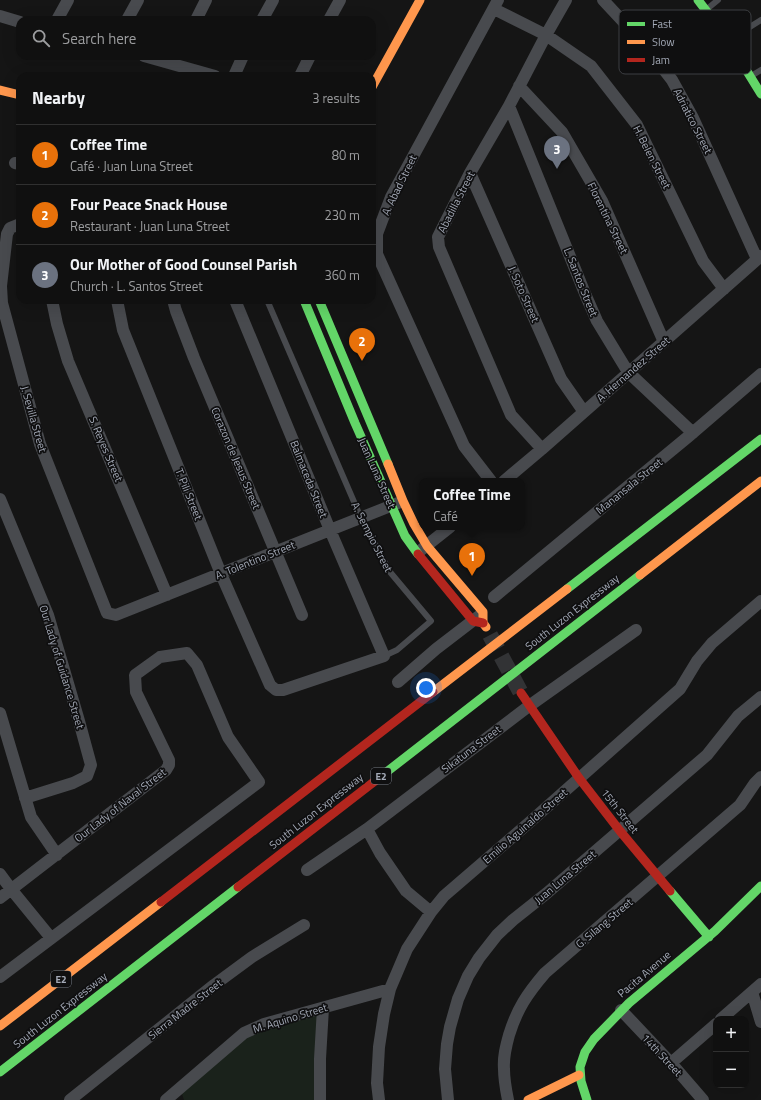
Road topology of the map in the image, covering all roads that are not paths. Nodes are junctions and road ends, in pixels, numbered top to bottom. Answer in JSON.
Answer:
{"nodes":[{"id":1,"x":68,"y":0,"type":"edge"},
{"id":2,"x":138,"y":0,"type":"edge"},
{"id":3,"x":206,"y":0,"type":"edge"},
{"id":4,"x":273,"y":0,"type":"edge"},
{"id":5,"x":340,"y":0,"type":"edge"},
{"id":6,"x":420,"y":0,"type":"edge"},
{"id":7,"x":566,"y":0,"type":"edge"},
{"id":8,"x":603,"y":0,"type":"edge"},
{"id":9,"x":698,"y":0,"type":"edge"},
{"id":10,"x":718,"y":0,"type":"edge"},
{"id":11,"x":496,"y":4,"type":"edge"},
{"id":12,"x":706,"y":10,"type":"joint"},
{"id":13,"x":0,"y":16,"type":"edge"},
{"id":14,"x":59,"y":16,"type":"edge"},
{"id":15,"x":129,"y":16,"type":"edge"},
{"id":16,"x":198,"y":16,"type":"edge"},
{"id":17,"x":264,"y":16,"type":"edge"},
{"id":18,"x":331,"y":16,"type":"edge"},
{"id":19,"x":619,"y":17,"type":"edge"},
{"id":20,"x":761,"y":20,"type":"edge"},
{"id":21,"x":16,"y":21,"type":"edge"},
{"id":22,"x":751,"y":26,"type":"edge"},
{"id":23,"x":546,"y":35,"type":"junction"},
{"id":24,"x":174,"y":60,"type":"edge"},
{"id":25,"x":242,"y":60,"type":"edge"},
{"id":26,"x":308,"y":60,"type":"edge"},
{"id":27,"x":761,"y":70,"type":"edge"},
{"id":28,"x":205,"y":72,"type":"edge"},
{"id":29,"x":236,"y":72,"type":"edge"},
{"id":30,"x":302,"y":72,"type":"edge"},
{"id":31,"x":667,"y":74,"type":"edge"},
{"id":32,"x":750,"y":76,"type":"joint"},
{"id":33,"x":376,"y":80,"type":"edge"},
{"id":34,"x":519,"y":86,"type":"junction"},
{"id":35,"x":0,"y":90,"type":"edge"},
{"id":36,"x":16,"y":94,"type":"edge"},
{"id":37,"x":761,"y":94,"type":"edge"},
{"id":38,"x":509,"y":106,"type":"junction"},
{"id":39,"x":470,"y":173,"type":"junction"},
{"id":40,"x":16,"y":226,"type":"edge"},
{"id":41,"x":759,"y":257,"type":"edge"},
{"id":42,"x":724,"y":290,"type":"junction"},
{"id":43,"x":53,"y":304,"type":"edge"},
{"id":44,"x":118,"y":304,"type":"edge"},
{"id":45,"x":174,"y":304,"type":"edge"},
{"id":46,"x":237,"y":304,"type":"edge"},
{"id":47,"x":269,"y":304,"type":"edge"},
{"id":48,"x":306,"y":304,"type":"edge"},
{"id":49,"x":321,"y":304,"type":"edge"},
{"id":50,"x":664,"y":342,"type":"junction"},
{"id":51,"x":628,"y":372,"type":"junction"},
{"id":52,"x":761,"y":374,"type":"edge"},
{"id":53,"x":584,"y":412,"type":"junction"},
{"id":54,"x":693,"y":433,"type":"junction"},
{"id":55,"x":761,"y":440,"type":"edge"},
{"id":56,"x":542,"y":449,"type":"junction"},
{"id":57,"x":489,"y":478,"type":"edge"},
{"id":58,"x":508,"y":478,"type":"edge"},
{"id":59,"x":761,"y":481,"type":"edge"},
{"id":60,"x":0,"y":499,"type":"edge"},
{"id":61,"x":403,"y":501,"type":"junction"},
{"id":62,"x":392,"y":506,"type":"junction"},
{"id":63,"x":361,"y":518,"type":"junction"},
{"id":64,"x":330,"y":530,"type":"junction"},
{"id":65,"x":446,"y":530,"type":"edge"},
{"id":66,"x":422,"y":550,"type":"junction"},
{"id":67,"x":275,"y":552,"type":"junction"},
{"id":68,"x":221,"y":574,"type":"junction"},
{"id":69,"x":167,"y":595,"type":"junction"},
{"id":70,"x":494,"y":596,"type":"dead end"},
{"id":71,"x":761,"y":601,"type":"edge"},
{"id":72,"x":107,"y":612,"type":"joint"},
{"id":73,"x":302,"y":615,"type":"dead end"},
{"id":74,"x":481,"y":621,"type":"junction"},
{"id":75,"x":636,"y":630,"type":"dead end"},
{"id":76,"x":384,"y":656,"type":"junction"},
{"id":77,"x":398,"y":682,"type":"dead end"},
{"id":78,"x":270,"y":685,"type":"joint"},
{"id":79,"x":521,"y":693,"type":"tunnel mouth"},
{"id":80,"x":761,"y":696,"type":"edge"},
{"id":81,"x":529,"y":706,"type":"junction"},
{"id":82,"x":0,"y":713,"type":"edge"},
{"id":83,"x":761,"y":777,"type":"edge"},
{"id":84,"x":579,"y":778,"type":"junction"},
{"id":85,"x":25,"y":798,"type":"junction"},
{"id":86,"x":367,"y":829,"type":"junction"},
{"id":87,"x":620,"y":831,"type":"junction"},
{"id":88,"x":57,"y":855,"type":"junction"},
{"id":89,"x":308,"y":870,"type":"dead end"},
{"id":90,"x":0,"y":874,"type":"edge"},
{"id":91,"x":658,"y":877,"type":"junction"},
{"id":92,"x":761,"y":886,"type":"edge"},
{"id":93,"x":11,"y":890,"type":"junction"},
{"id":94,"x":0,"y":898,"type":"edge"},
{"id":95,"x":431,"y":912,"type":"junction"},
{"id":96,"x":304,"y":925,"type":"dead end"},
{"id":97,"x":709,"y":937,"type":"junction"},
{"id":98,"x":51,"y":938,"type":"junction"},
{"id":99,"x":0,"y":977,"type":"edge"},
{"id":100,"x":761,"y":984,"type":"edge"},
{"id":101,"x":390,"y":989,"type":"junction"},
{"id":102,"x":752,"y":992,"type":"junction"},
{"id":103,"x":323,"y":1008,"type":"junction"},
{"id":104,"x":621,"y":1010,"type":"junction"},
{"id":105,"x":725,"y":1016,"type":"edge"},
{"id":106,"x":761,"y":1022,"type":"edge"},
{"id":107,"x":0,"y":1026,"type":"edge"},
{"id":108,"x":713,"y":1027,"type":"edge"},
{"id":109,"x":671,"y":1063,"type":"junction"},
{"id":110,"x":0,"y":1072,"type":"edge"},
{"id":111,"x":579,"y":1074,"type":"junction"},
{"id":112,"x":180,"y":1088,"type":"junction"},
{"id":113,"x":77,"y":1098,"type":"edge"},
{"id":114,"x":166,"y":1100,"type":"edge"},
{"id":115,"x":183,"y":1100,"type":"edge"},
{"id":116,"x":320,"y":1100,"type":"edge"},
{"id":117,"x":379,"y":1100,"type":"edge"},
{"id":118,"x":448,"y":1100,"type":"edge"},
{"id":119,"x":508,"y":1100,"type":"edge"},
{"id":120,"x":528,"y":1100,"type":"edge"},
{"id":121,"x":587,"y":1100,"type":"edge"},
{"id":122,"x":703,"y":1100,"type":"edge"}],
"edges":[{"from":1,"to":14,"type":"street"},
{"from":2,"to":15,"type":"street"},
{"from":3,"to":16,"type":"street"},
{"from":4,"to":17,"type":"street"},
{"from":5,"to":18,"type":"street"},
{"from":6,"to":33,"type":"main road"},
{"from":7,"to":23,"type":"street","name":"Abadilla Street"},
{"from":8,"to":19,"type":"street","name":"Adriatico Street"},
{"from":9,"to":12,"type":"main road"},
{"from":10,"to":12,"type":"lane"},
{"from":11,"to":23,"type":"street","name":"H. Belen Street"},
{"from":11,"to":57,"type":"street","name":"A. Abad Street"},
{"from":13,"to":21,"type":"street"},
{"from":20,"to":22,"type":"lane"},
{"from":23,"to":34,"type":"street","name":"Abadilla Street"},
{"from":23,"to":42,"type":"street","name":"H. Belen Street"},
{"from":24,"to":28,"type":"street"},
{"from":25,"to":29,"type":"street"},
{"from":26,"to":30,"type":"street"},
{"from":27,"to":32,"type":"lane"},
{"from":31,"to":41,"type":"street","name":"Adriatico Street"},
{"from":32,"to":37,"type":"main road"},
{"from":34,"to":38,"type":"street","name":"Abadilla Street"},
{"from":34,"to":50,"type":"street","name":"Florentina Street"},
{"from":35,"to":36,"type":"main road"},
{"from":38,"to":39,"type":"street","name":"Abadilla Street"},
{"from":38,"to":51,"type":"street","name":"L. Santos Street"},
{"from":39,"to":53,"type":"street","name":"J. Soto Street"},
{"from":39,"to":56,"type":"street","name":"Abadilla Street"},
{"from":40,"to":72,"type":"street","name":"J. Sevilla Street"},
{"from":41,"to":42,"type":"street","name":"A. Hernandez Street"},
{"from":42,"to":50,"type":"street","name":"A. Hernandez Street"},
{"from":43,"to":69,"type":"street","name":"S. Reyes Street"},
{"from":44,"to":68,"type":"street","name":"T. Pili Street"},
{"from":45,"to":67,"type":"street","name":"Corazon de Jesus Street"},
{"from":46,"to":64,"type":"street","name":"Balmaceda Street"},
{"from":47,"to":63,"type":"lane","name":"A. Sempio Street"},
{"from":48,"to":62,"type":"main road","name":"Juan Luna Street"},
{"from":49,"to":61,"type":"main road","name":"Juan Luna Street"},
{"from":50,"to":51,"type":"street","name":"A. Hernandez Street"},
{"from":51,"to":53,"type":"street","name":"A. Hernandez Street"},
{"from":51,"to":54,"type":"street","name":"L. Santos Street"},
{"from":52,"to":54,"type":"street","name":"Manansala Street"},
{"from":53,"to":56,"type":"street","name":"A. Hernandez Street"},
{"from":54,"to":70,"type":"street","name":"Manansala Street"},
{"from":55,"to":107,"type":"main road","name":"South Luzon Expressway","number":"E2"},
{"from":56,"to":58,"type":"street","name":"A. Hernandez Street"},
{"from":59,"to":110,"type":"main road","name":"South Luzon Expressway","number":"E2"},
{"from":60,"to":85,"type":"street","name":"Our Lady of Guidance Street"},
{"from":61,"to":62,"type":"street","name":"A. Tolentino Street"},
{"from":61,"to":66,"type":"main road","name":"Juan Luna Street"},
{"from":62,"to":63,"type":"street","name":"A. Tolentino Street"},
{"from":62,"to":66,"type":"main road","name":"Juan Luna Street"},
{"from":63,"to":64,"type":"street","name":"A. Tolentino Street"},
{"from":63,"to":76,"type":"lane","name":"A. Sempio Street"},
{"from":64,"to":67,"type":"street","name":"A. Tolentino Street"},
{"from":64,"to":76,"type":"street","name":"Balmaceda Street"},
{"from":65,"to":66,"type":"street"},
{"from":66,"to":74,"type":"main road","name":"Juan Luna Street"},
{"from":66,"to":74,"type":"main road","name":"Juan Luna Street"},
{"from":67,"to":68,"type":"street","name":"A. Tolentino Street"},
{"from":67,"to":73,"type":"street","name":"Corazon de Jesus Street"},
{"from":68,"to":69,"type":"street","name":"A. Tolentino Street"},
{"from":68,"to":78,"type":"street","name":"T. Pili Street"},
{"from":69,"to":72,"type":"street","name":"A. Tolentino Street"},
{"from":71,"to":84,"type":"street","name":"Emilio Aguinaldo Street"},
{"from":74,"to":77,"type":"street"},
{"from":75,"to":81,"type":"street","name":"Sikatuna Street"},
{"from":76,"to":78,"type":"street","name":"A. Sempio Street"},
{"from":79,"to":81,"type":"main road","name":"15th Street"},
{"from":80,"to":87,"type":"street","name":"Juan Luna Street"},
{"from":81,"to":84,"type":"main road","name":"15th Street"},
{"from":81,"to":86,"type":"street","name":"Sikatuna Street"},
{"from":82,"to":85,"type":"street"},
{"from":83,"to":91,"type":"street","name":"G. Silang Street"},
{"from":84,"to":87,"type":"main road","name":"15th Street"},
{"from":84,"to":95,"type":"street","name":"Emilio Aguinaldo Street"},
{"from":85,"to":88,"type":"street"},
{"from":86,"to":89,"type":"street","name":"Sikatuna Street"},
{"from":86,"to":95,"type":"street"},
{"from":87,"to":91,"type":"main road","name":"15th Street"},
{"from":87,"to":118,"type":"street","name":"Juan Luna Street"},
{"from":88,"to":93,"type":"street","name":"Our Lady of Naval Street"},
{"from":88,"to":98,"type":"street","name":"Our Lady of Naval Street"},
{"from":90,"to":93,"type":"street"},
{"from":91,"to":97,"type":"main road","name":"15th Street"},
{"from":91,"to":119,"type":"street","name":"G. Silang Street"},
{"from":92,"to":97,"type":"main road","name":"Pacita Avenue"},
{"from":93,"to":94,"type":"street","name":"Our Lady of Naval Street"},
{"from":93,"to":98,"type":"street"},
{"from":95,"to":101,"type":"street","name":"Emilio Aguinaldo Street"},
{"from":96,"to":113,"type":"street","name":"Sierra Madre Street"},
{"from":97,"to":104,"type":"main road","name":"Pacita Avenue"},
{"from":98,"to":99,"type":"street"},
{"from":100,"to":102,"type":"street"},
{"from":101,"to":103,"type":"street","name":"M. Aquino Street"},
{"from":101,"to":117,"type":"street","name":"Emilio Aguinaldo Street"},
{"from":102,"to":105,"type":"street"},
{"from":102,"to":106,"type":"street"},
{"from":103,"to":112,"type":"street","name":"M. Aquino Street"},
{"from":103,"to":116,"type":"street"},
{"from":104,"to":109,"type":"street","name":"14th Street"},
{"from":104,"to":111,"type":"main road","name":"Pacita Avenue"},
{"from":108,"to":109,"type":"street"},
{"from":109,"to":122,"type":"street","name":"14th Street"},
{"from":111,"to":120,"type":"main road"},
{"from":111,"to":121,"type":"main road","name":"Pacita Avenue"},
{"from":112,"to":114,"type":"street","name":"M. Aquino Street"},
{"from":112,"to":115,"type":"street"}]}
